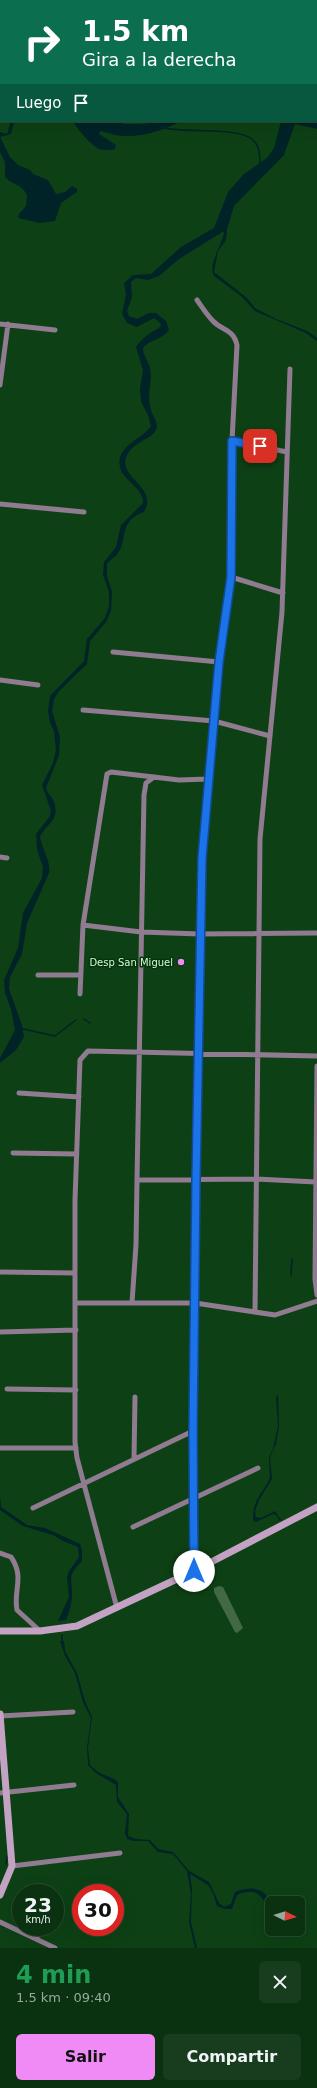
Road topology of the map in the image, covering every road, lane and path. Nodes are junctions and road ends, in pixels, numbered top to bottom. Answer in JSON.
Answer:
{"nodes":[{"id":1,"x":197,"y":300,"type":"dead end"},
{"id":2,"x":0,"y":324,"type":"edge"},
{"id":3,"x":8,"y":324,"type":"junction"},
{"id":4,"x":55,"y":330,"type":"dead end"},
{"id":5,"x":290,"y":369,"type":"dead end"},
{"id":6,"x":0,"y":385,"type":"edge"},
{"id":7,"x":232,"y":441,"type":"junction"},
{"id":8,"x":287,"y":452,"type":"junction"},
{"id":9,"x":0,"y":504,"type":"edge"},
{"id":10,"x":84,"y":512,"type":"dead end"},
{"id":11,"x":231,"y":577,"type":"junction"},
{"id":12,"x":283,"y":593,"type":"junction"},
{"id":13,"x":113,"y":652,"type":"dead end"},
{"id":14,"x":219,"y":662,"type":"junction"},
{"id":15,"x":0,"y":680,"type":"edge"},
{"id":16,"x":38,"y":685,"type":"dead end"},
{"id":17,"x":83,"y":710,"type":"dead end"},
{"id":18,"x":214,"y":722,"type":"junction"},
{"id":19,"x":270,"y":736,"type":"junction"},
{"id":20,"x":154,"y":777,"type":"junction"},
{"id":21,"x":208,"y":779,"type":"junction"},
{"id":22,"x":0,"y":857,"type":"edge"},
{"id":23,"x":7,"y":858,"type":"dead end"},
{"id":24,"x":82,"y":924,"type":"junction"},
{"id":25,"x":141,"y":932,"type":"junction"},
{"id":26,"x":317,"y":933,"type":"edge"},
{"id":27,"x":200,"y":934,"type":"junction"},
{"id":28,"x":260,"y":934,"type":"junction"},
{"id":29,"x":38,"y":975,"type":"dead end"},
{"id":30,"x":80,"y":975,"type":"junction"},
{"id":31,"x":80,"y":994,"type":"dead end"},
{"id":32,"x":140,"y":1054,"type":"junction"},
{"id":33,"x":199,"y":1055,"type":"junction"},
{"id":34,"x":257,"y":1056,"type":"junction"},
{"id":35,"x":317,"y":1056,"type":"edge"},
{"id":36,"x":317,"y":1066,"type":"edge"},
{"id":37,"x":19,"y":1093,"type":"dead end"},
{"id":38,"x":79,"y":1097,"type":"junction"},
{"id":39,"x":13,"y":1153,"type":"dead end"},
{"id":40,"x":76,"y":1154,"type":"junction"},
{"id":41,"x":256,"y":1179,"type":"junction"},
{"id":42,"x":137,"y":1180,"type":"junction"},
{"id":43,"x":196,"y":1180,"type":"junction"},
{"id":44,"x":316,"y":1182,"type":"junction"},
{"id":45,"x":0,"y":1272,"type":"edge"},
{"id":46,"x":75,"y":1273,"type":"junction"},
{"id":47,"x":317,"y":1294,"type":"edge"},
{"id":48,"x":317,"y":1301,"type":"edge"},
{"id":49,"x":132,"y":1302,"type":"junction"},
{"id":50,"x":76,"y":1303,"type":"junction"},
{"id":51,"x":195,"y":1303,"type":"junction"},
{"id":52,"x":255,"y":1312,"type":"junction"},
{"id":53,"x":76,"y":1330,"type":"junction"},
{"id":54,"x":0,"y":1332,"type":"edge"},
{"id":55,"x":7,"y":1389,"type":"dead end"},
{"id":56,"x":76,"y":1390,"type":"junction"},
{"id":57,"x":135,"y":1397,"type":"dead end"},
{"id":58,"x":193,"y":1431,"type":"junction"},
{"id":59,"x":0,"y":1448,"type":"edge"},
{"id":60,"x":76,"y":1448,"type":"junction"},
{"id":61,"x":134,"y":1459,"type":"junction"},
{"id":62,"x":258,"y":1468,"type":"dead end"},
{"id":63,"x":85,"y":1482,"type":"junction"},
{"id":64,"x":194,"y":1497,"type":"junction"},
{"id":65,"x":317,"y":1507,"type":"edge"},
{"id":66,"x":33,"y":1508,"type":"dead end"},
{"id":67,"x":133,"y":1527,"type":"dead end"},
{"id":68,"x":0,"y":1553,"type":"edge"},
{"id":69,"x":194,"y":1571,"type":"junction"},
{"id":70,"x":117,"y":1608,"type":"junction"},
{"id":71,"x":0,"y":1631,"type":"edge"},
{"id":72,"x":40,"y":1631,"type":"junction"},
{"id":73,"x":73,"y":1712,"type":"dead end"},
{"id":74,"x":0,"y":1715,"type":"edge"},
{"id":75,"x":74,"y":1785,"type":"dead end"},
{"id":76,"x":3,"y":1793,"type":"edge"},
{"id":77,"x":120,"y":1853,"type":"dead end"},
{"id":78,"x":12,"y":1866,"type":"junction"},
{"id":79,"x":0,"y":1895,"type":"edge"},
{"id":80,"x":0,"y":1922,"type":"edge"},
{"id":81,"x":38,"y":1936,"type":"edge"},
{"id":82,"x":36,"y":1939,"type":"junction"},
{"id":83,"x":55,"y":1948,"type":"edge"}],
"edges":[{"from":1,"to":7,"type":"street"},
{"from":2,"to":3,"type":"street"},
{"from":3,"to":4,"type":"street"},
{"from":3,"to":6,"type":"street"},
{"from":5,"to":8,"type":"street"},
{"from":7,"to":8,"type":"street"},
{"from":7,"to":11,"type":"street"},
{"from":8,"to":12,"type":"street"},
{"from":9,"to":10,"type":"street"},
{"from":11,"to":12,"type":"street"},
{"from":11,"to":14,"type":"street"},
{"from":12,"to":19,"type":"street"},
{"from":13,"to":14,"type":"street"},
{"from":14,"to":18,"type":"street"},
{"from":15,"to":16,"type":"street"},
{"from":17,"to":18,"type":"street"},
{"from":18,"to":19,"type":"street"},
{"from":18,"to":21,"type":"street"},
{"from":19,"to":28,"type":"street"},
{"from":20,"to":21,"type":"street"},
{"from":20,"to":24,"type":"street"},
{"from":20,"to":25,"type":"street"},
{"from":21,"to":27,"type":"street"},
{"from":22,"to":23,"type":"street"},
{"from":24,"to":25,"type":"street"},
{"from":24,"to":30,"type":"street"},
{"from":25,"to":27,"type":"street"},
{"from":25,"to":32,"type":"street"},
{"from":26,"to":28,"type":"street"},
{"from":27,"to":28,"type":"street"},
{"from":27,"to":33,"type":"street"},
{"from":28,"to":34,"type":"street"},
{"from":29,"to":30,"type":"street"},
{"from":30,"to":31,"type":"street"},
{"from":32,"to":33,"type":"street"},
{"from":32,"to":38,"type":"street"},
{"from":32,"to":42,"type":"street"},
{"from":33,"to":34,"type":"street"},
{"from":33,"to":43,"type":"street"},
{"from":34,"to":35,"type":"street"},
{"from":34,"to":41,"type":"street"},
{"from":36,"to":44,"type":"street"},
{"from":37,"to":38,"type":"street"},
{"from":38,"to":40,"type":"street"},
{"from":39,"to":40,"type":"street"},
{"from":40,"to":46,"type":"street"},
{"from":41,"to":43,"type":"street"},
{"from":41,"to":44,"type":"street"},
{"from":41,"to":52,"type":"street"},
{"from":42,"to":43,"type":"street"},
{"from":42,"to":49,"type":"street"},
{"from":43,"to":51,"type":"street"},
{"from":44,"to":47,"type":"street"},
{"from":45,"to":46,"type":"street"},
{"from":46,"to":50,"type":"street"},
{"from":48,"to":52,"type":"street"},
{"from":49,"to":50,"type":"street"},
{"from":49,"to":51,"type":"street"},
{"from":50,"to":53,"type":"street"},
{"from":51,"to":52,"type":"street"},
{"from":51,"to":58,"type":"street"},
{"from":53,"to":54,"type":"street"},
{"from":53,"to":56,"type":"street"},
{"from":55,"to":56,"type":"street"},
{"from":56,"to":60,"type":"street"},
{"from":57,"to":61,"type":"street"},
{"from":58,"to":61,"type":"street"},
{"from":58,"to":64,"type":"street"},
{"from":59,"to":60,"type":"street"},
{"from":60,"to":63,"type":"street"},
{"from":61,"to":63,"type":"street"},
{"from":62,"to":64,"type":"street"},
{"from":63,"to":66,"type":"street"},
{"from":63,"to":70,"type":"street"},
{"from":64,"to":67,"type":"street"},
{"from":64,"to":69,"type":"street"},
{"from":65,"to":69,"type":"main road"},
{"from":68,"to":72,"type":"street"},
{"from":69,"to":70,"type":"main road"},
{"from":70,"to":72,"type":"main road"},
{"from":71,"to":72,"type":"main road"},
{"from":73,"to":74,"type":"street"},
{"from":74,"to":76,"type":"main road"},
{"from":75,"to":76,"type":"street"},
{"from":76,"to":78,"type":"main road"},
{"from":77,"to":78,"type":"street"},
{"from":78,"to":79,"type":"main road"},
{"from":80,"to":82,"type":"street"},
{"from":81,"to":82,"type":"street"},
{"from":82,"to":83,"type":"street"}]}
